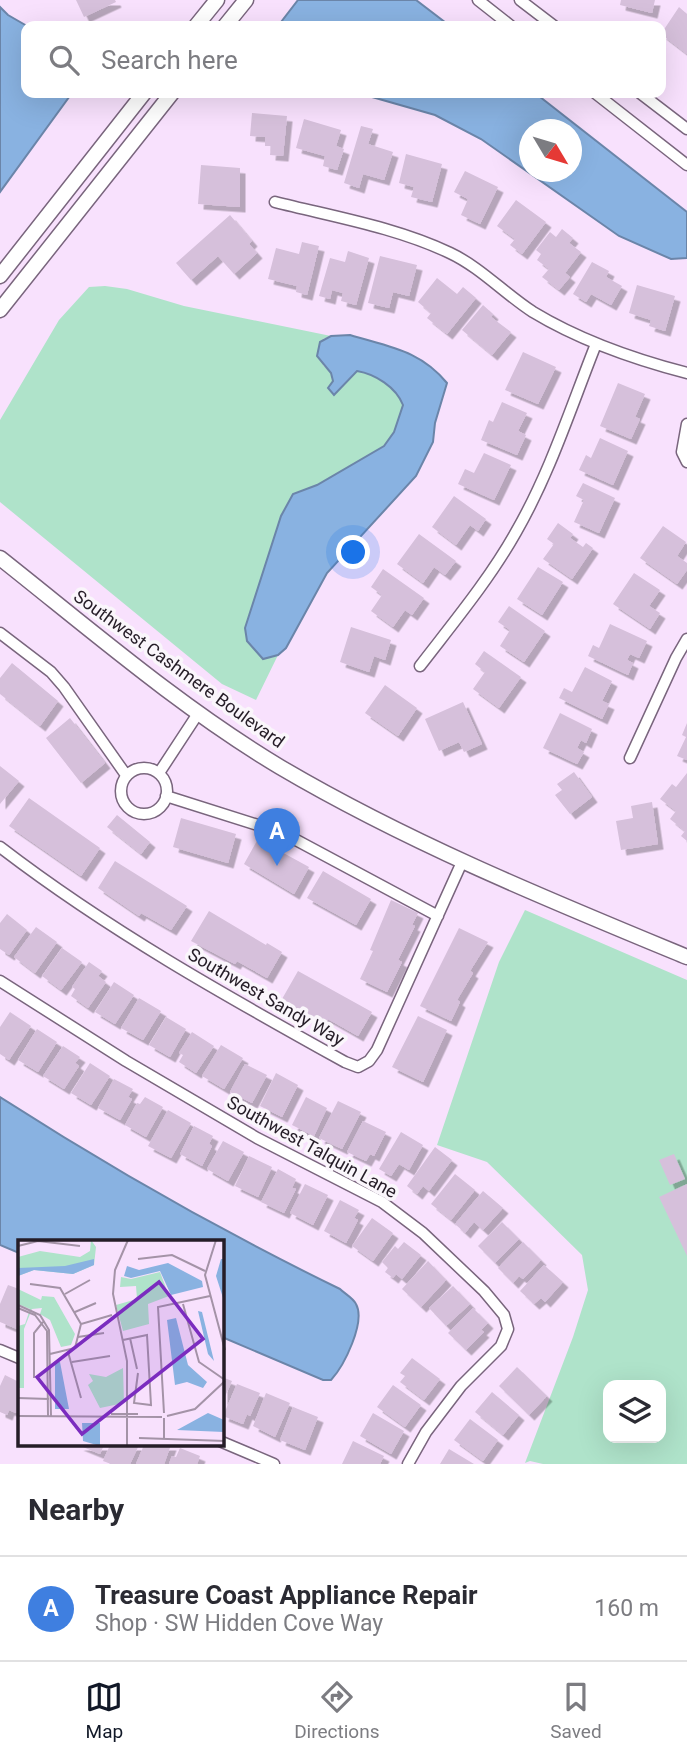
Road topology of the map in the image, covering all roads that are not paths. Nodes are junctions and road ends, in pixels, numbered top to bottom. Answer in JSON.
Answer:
{"nodes":[{"id":1,"x":218,"y":0,"type":"edge"},
{"id":2,"x":246,"y":0,"type":"edge"},
{"id":3,"x":478,"y":0,"type":"edge"},
{"id":4,"x":520,"y":0,"type":"edge"},
{"id":5,"x":201,"y":21,"type":"edge"},
{"id":6,"x":229,"y":21,"type":"edge"},
{"id":7,"x":505,"y":21,"type":"edge"},
{"id":8,"x":547,"y":21,"type":"edge"},
{"id":9,"x":140,"y":98,"type":"edge"},
{"id":10,"x":168,"y":98,"type":"edge"},
{"id":11,"x":601,"y":98,"type":"edge"},
{"id":12,"x":647,"y":98,"type":"edge"},
{"id":13,"x":687,"y":129,"type":"edge"},
{"id":14,"x":687,"y":164,"type":"edge"},
{"id":15,"x":275,"y":202,"type":"dead end"},
{"id":16,"x":0,"y":276,"type":"edge"},
{"id":17,"x":0,"y":310,"type":"edge"},
{"id":18,"x":596,"y":344,"type":"junction"},
{"id":19,"x":687,"y":373,"type":"edge"},
{"id":20,"x":687,"y":424,"type":"edge"},
{"id":21,"x":687,"y":463,"type":"edge"},
{"id":22,"x":0,"y":558,"type":"edge"},
{"id":23,"x":0,"y":633,"type":"edge"},
{"id":24,"x":687,"y":639,"type":"edge"},
{"id":25,"x":420,"y":666,"type":"dead end"},
{"id":26,"x":199,"y":712,"type":"junction"},
{"id":27,"x":630,"y":758,"type":"dead end"},
{"id":28,"x":159,"y":773,"type":"junction"},
{"id":29,"x":126,"y":775,"type":"junction"},
{"id":30,"x":166,"y":796,"type":"junction"},
{"id":31,"x":0,"y":847,"type":"edge"},
{"id":32,"x":462,"y":862,"type":"junction"},
{"id":33,"x":438,"y":916,"type":"junction"},
{"id":34,"x":687,"y":957,"type":"edge"},
{"id":35,"x":0,"y":981,"type":"edge"},
{"id":36,"x":0,"y":1350,"type":"edge"},
{"id":37,"x":18,"y":1358,"type":"edge"},
{"id":38,"x":224,"y":1443,"type":"edge"},
{"id":39,"x":274,"y":1464,"type":"edge"},
{"id":40,"x":408,"y":1464,"type":"edge"}],
"edges":[{"from":1,"to":5,"type":"street"},
{"from":2,"to":6,"type":"street"},
{"from":3,"to":7,"type":"street"},
{"from":4,"to":8,"type":"street"},
{"from":9,"to":16,"type":"street"},
{"from":10,"to":17,"type":"street"},
{"from":11,"to":14,"type":"street"},
{"from":12,"to":13,"type":"street"},
{"from":15,"to":18,"type":"street"},
{"from":18,"to":19,"type":"street"},
{"from":18,"to":25,"type":"street"},
{"from":20,"to":21,"type":"street"},
{"from":22,"to":26,"type":"street","name":"Southwest Cashmere Boulevard"},
{"from":23,"to":29,"type":"street"},
{"from":24,"to":27,"type":"street"},
{"from":26,"to":28,"type":"street"},
{"from":26,"to":32,"type":"street","name":"Southwest Cashmere Boulevard"},
{"from":28,"to":29,"type":"street"},
{"from":28,"to":30,"type":"street"},
{"from":29,"to":30,"type":"street"},
{"from":30,"to":33,"type":"street"},
{"from":31,"to":33,"type":"street","name":"Southwest Sandy Way"},
{"from":32,"to":33,"type":"street","name":"Southwest Sandy Way"},
{"from":32,"to":34,"type":"street","name":"Southwest Cashmere Boulevard"},
{"from":35,"to":40,"type":"street","name":"Southwest Talquin Lane"},
{"from":36,"to":37,"type":"street"},
{"from":38,"to":39,"type":"street"}]}
